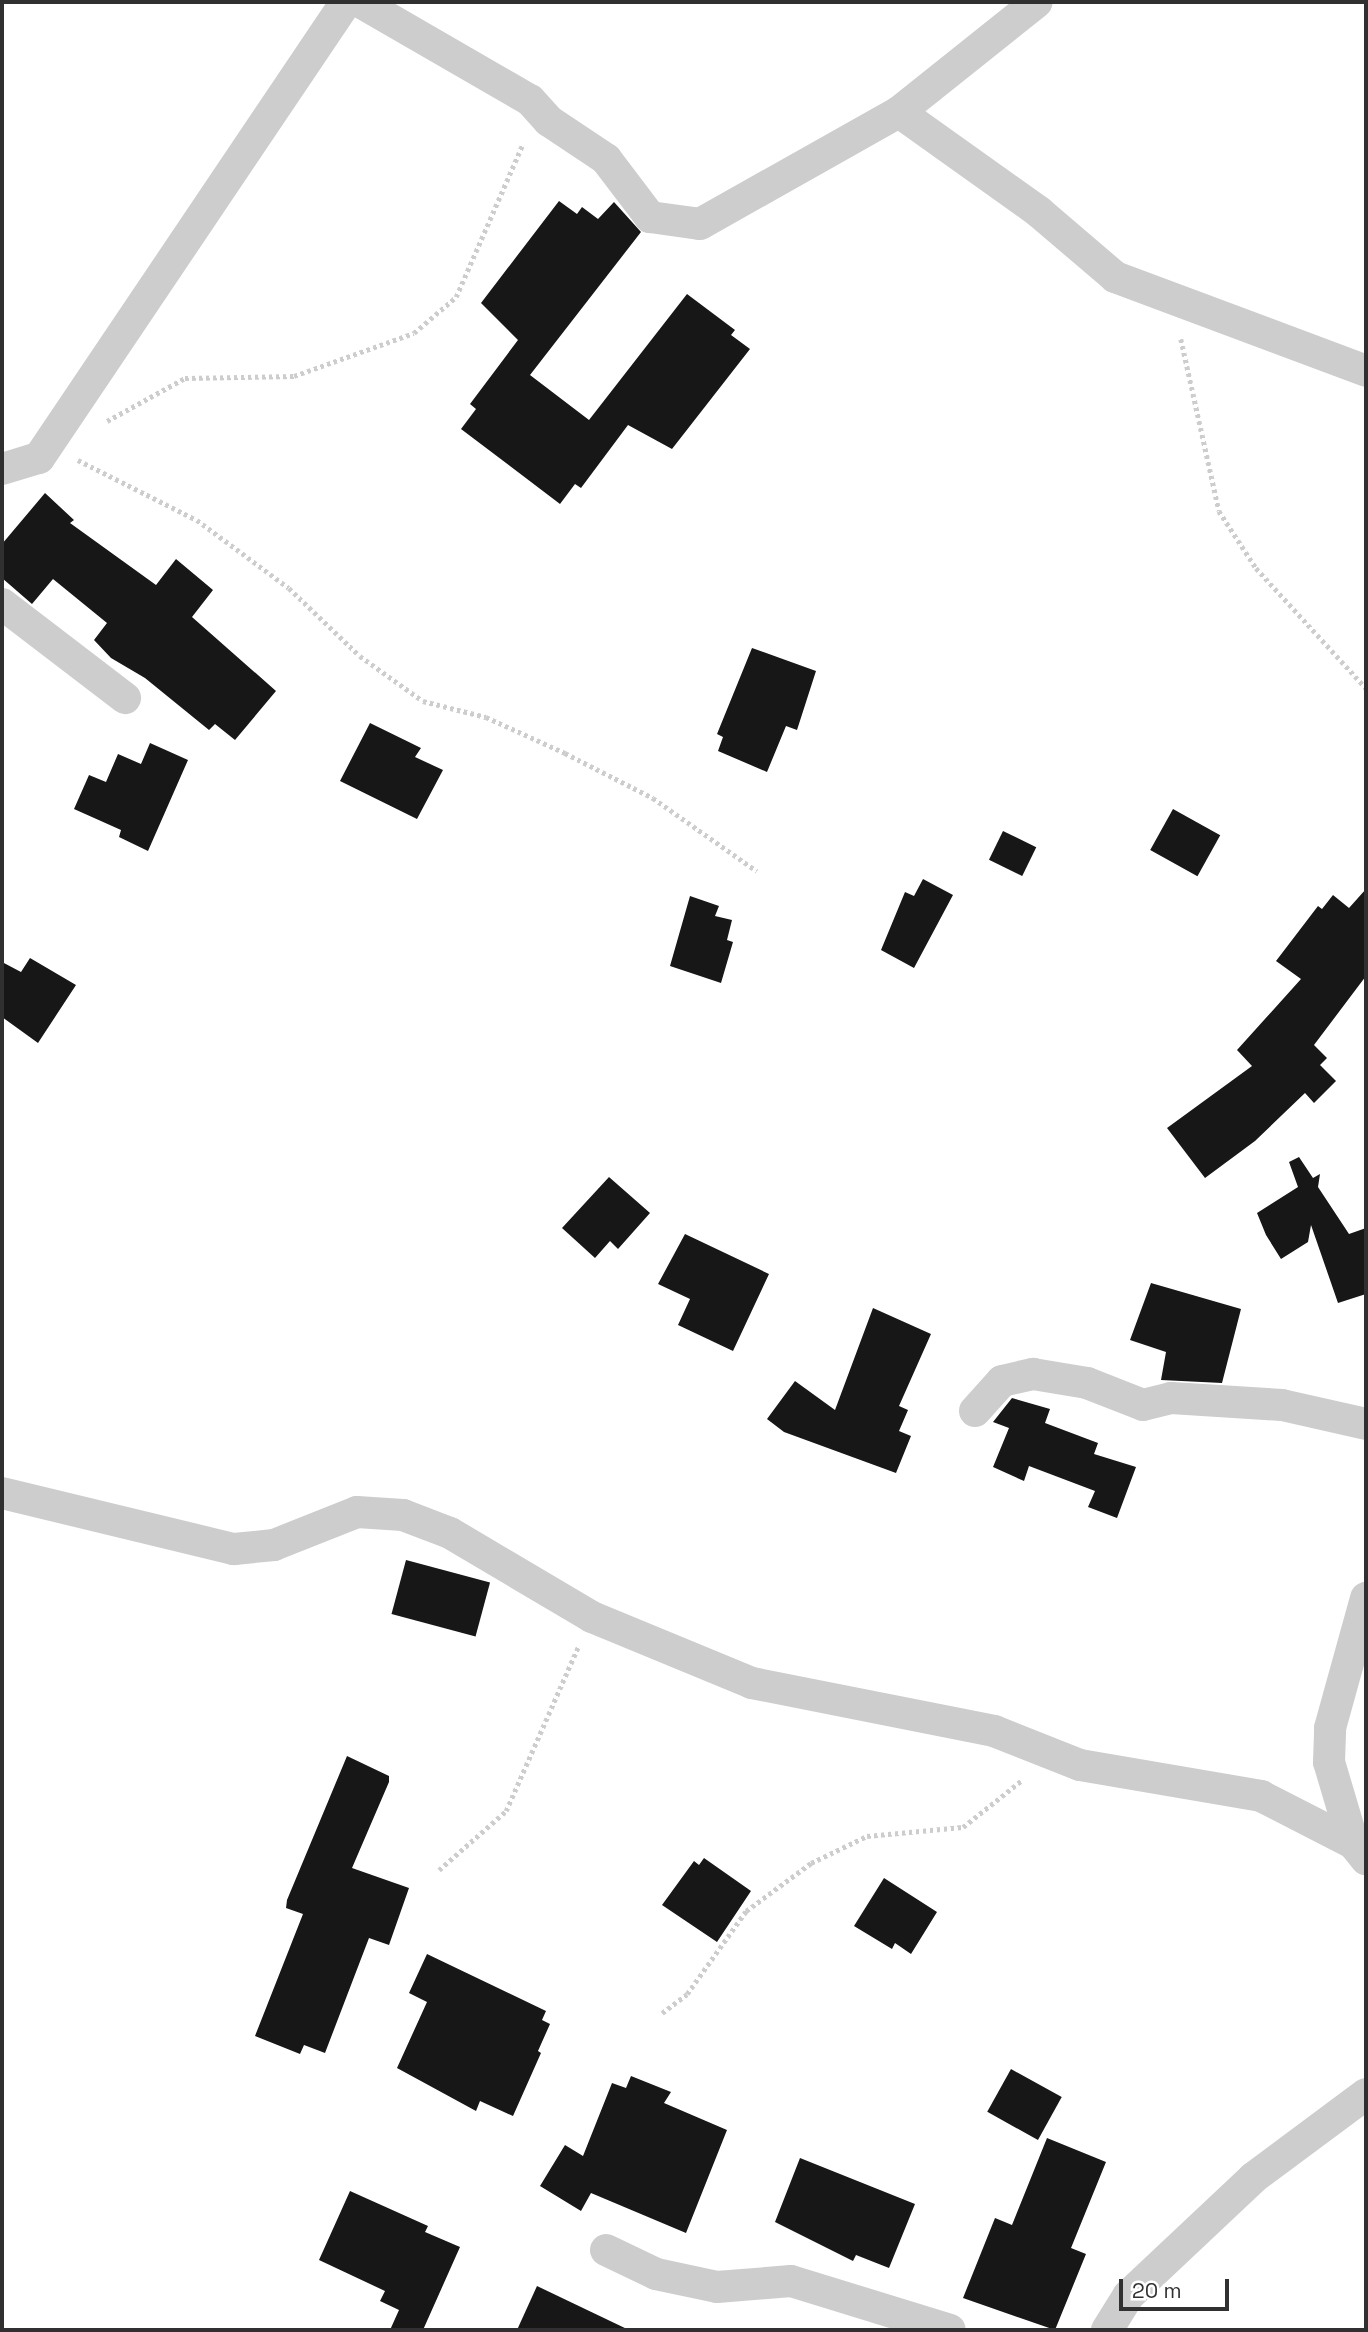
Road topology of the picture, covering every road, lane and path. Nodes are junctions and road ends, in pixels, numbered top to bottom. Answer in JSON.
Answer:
{"nodes":[{"id":1,"x":346,"y":2,"type":"edge"},
{"id":2,"x":360,"y":2,"type":"edge"},
{"id":3,"x":1037,"y":2,"type":"edge"},
{"id":4,"x":400,"y":11,"type":"edge"},
{"id":5,"x":538,"y":110,"type":"junction"},
{"id":6,"x":900,"y":112,"type":"junction"},
{"id":7,"x":1181,"y":303,"type":"junction"},
{"id":8,"x":1366,"y":371,"type":"edge"},
{"id":9,"x":100,"y":425,"type":"dead end"},
{"id":10,"x":39,"y":458,"type":"junction"},
{"id":11,"x":2,"y":469,"type":"edge"},
{"id":12,"x":2,"y":604,"type":"edge"},
{"id":13,"x":1366,"y":688,"type":"edge"},
{"id":14,"x":125,"y":698,"type":"dead end"},
{"id":15,"x":757,"y":871,"type":"dead end"},
{"id":16,"x":975,"y":1411,"type":"dead end"},
{"id":17,"x":1366,"y":1424,"type":"edge"},
{"id":18,"x":2,"y":1493,"type":"edge"},
{"id":19,"x":1366,"y":1598,"type":"edge"},
{"id":20,"x":592,"y":1616,"type":"junction"},
{"id":21,"x":1068,"y":1760,"type":"junction"},
{"id":22,"x":1360,"y":1851,"type":"edge"},
{"id":23,"x":439,"y":1870,"type":"dead end"},
{"id":24,"x":662,"y":2013,"type":"dead end"},
{"id":25,"x":1366,"y":2094,"type":"edge"},
{"id":26,"x":606,"y":2250,"type":"dead end"},
{"id":27,"x":950,"y":2330,"type":"edge"},
{"id":28,"x":1107,"y":2330,"type":"edge"}],
"edges":[{"from":1,"to":10,"type":"street"},
{"from":2,"to":4,"type":"street"},
{"from":3,"to":6,"type":"street"},
{"from":4,"to":5,"type":"street"},
{"from":5,"to":6,"type":"street"},
{"from":5,"to":9,"type":"path"},
{"from":6,"to":7,"type":"street"},
{"from":7,"to":8,"type":"street"},
{"from":7,"to":13,"type":"path"},
{"from":10,"to":11,"type":"street"},
{"from":10,"to":15,"type":"path"},
{"from":12,"to":14,"type":"street"},
{"from":16,"to":17,"type":"street"},
{"from":18,"to":20,"type":"street"},
{"from":19,"to":22,"type":"street"},
{"from":20,"to":21,"type":"street"},
{"from":20,"to":23,"type":"path"},
{"from":21,"to":22,"type":"street"},
{"from":21,"to":24,"type":"path"},
{"from":25,"to":28,"type":"street"},
{"from":26,"to":27,"type":"street"}]}
